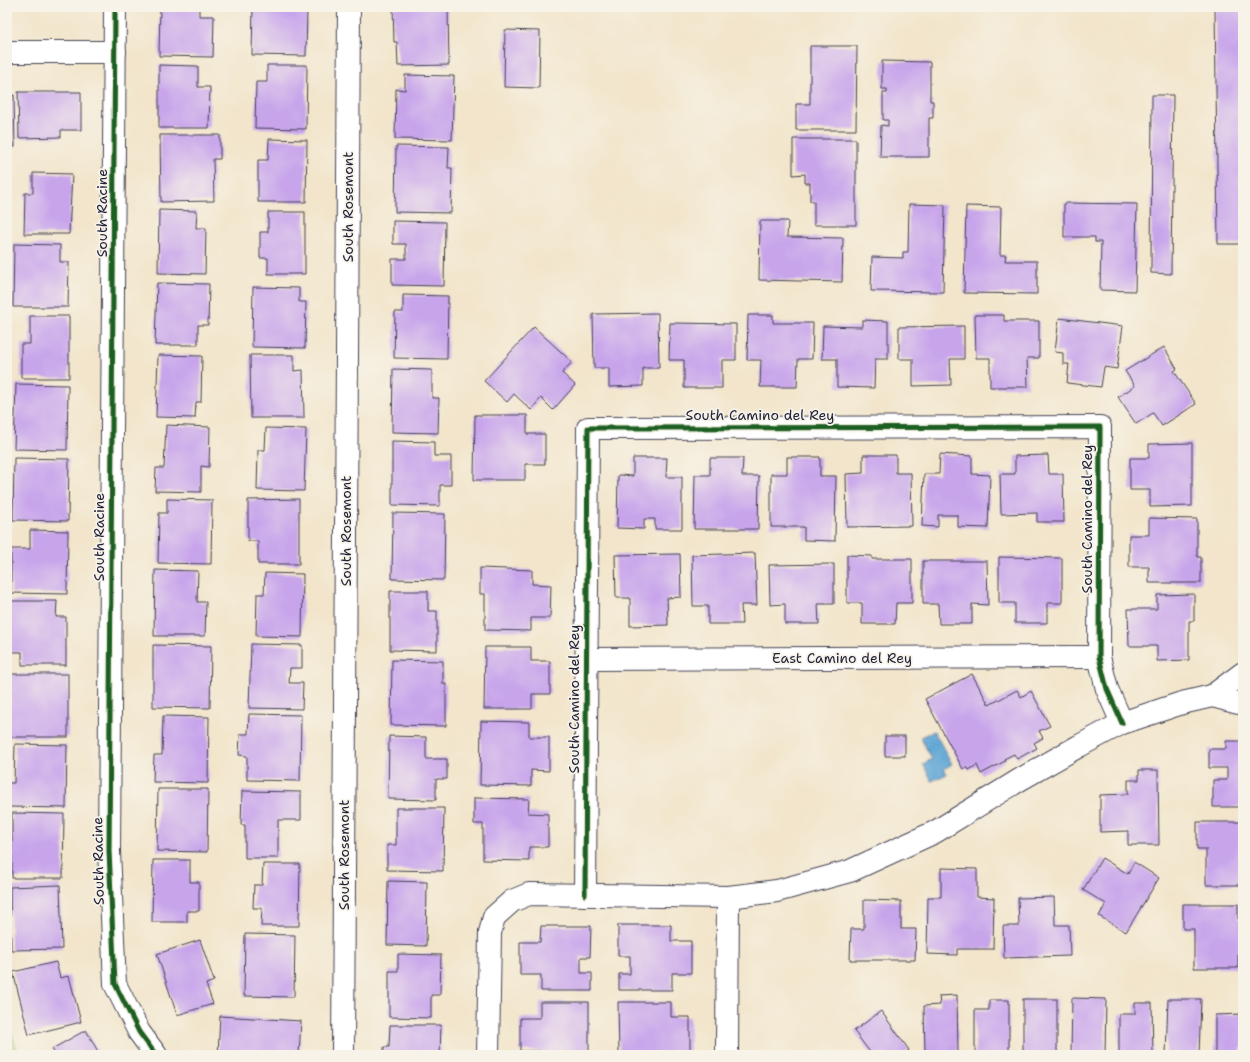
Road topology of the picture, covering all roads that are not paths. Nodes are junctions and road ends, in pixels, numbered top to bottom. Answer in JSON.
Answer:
{"nodes":[{"id":1,"x":115,"y":7,"type":"edge"},
{"id":2,"x":349,"y":7,"type":"edge"},
{"id":3,"x":7,"y":52,"type":"edge"},
{"id":4,"x":115,"y":52,"type":"junction"},
{"id":5,"x":1099,"y":657,"type":"junction"},
{"id":6,"x":586,"y":659,"type":"junction"},
{"id":7,"x":1243,"y":673,"type":"edge"},
{"id":8,"x":1212,"y":696,"type":"junction"},
{"id":9,"x":1243,"y":703,"type":"edge"},
{"id":10,"x":1122,"y":723,"type":"junction"},
{"id":11,"x":585,"y":895,"type":"junction"},
{"id":12,"x":728,"y":897,"type":"junction"},
{"id":13,"x":156,"y":1055,"type":"edge"},
{"id":14,"x":343,"y":1055,"type":"edge"},
{"id":15,"x":488,"y":1055,"type":"edge"},
{"id":16,"x":727,"y":1055,"type":"edge"}],
"edges":[{"from":1,"to":4,"type":"street","name":"South Racine"},
{"from":2,"to":14,"type":"street","name":"South Rosemont"},
{"from":3,"to":4,"type":"street"},
{"from":4,"to":13,"type":"street","name":"South Racine"},
{"from":5,"to":6,"type":"street","name":"East Camino del Rey"},
{"from":5,"to":6,"type":"street","name":"South Camino del Rey"},
{"from":5,"to":10,"type":"street","name":"South Camino del Rey"},
{"from":6,"to":11,"type":"street","name":"South Camino del Rey"},
{"from":7,"to":8,"type":"street"},
{"from":8,"to":9,"type":"street"},
{"from":8,"to":10,"type":"street"},
{"from":10,"to":12,"type":"street"},
{"from":11,"to":12,"type":"street"},
{"from":11,"to":15,"type":"street"},
{"from":12,"to":16,"type":"street"}]}
